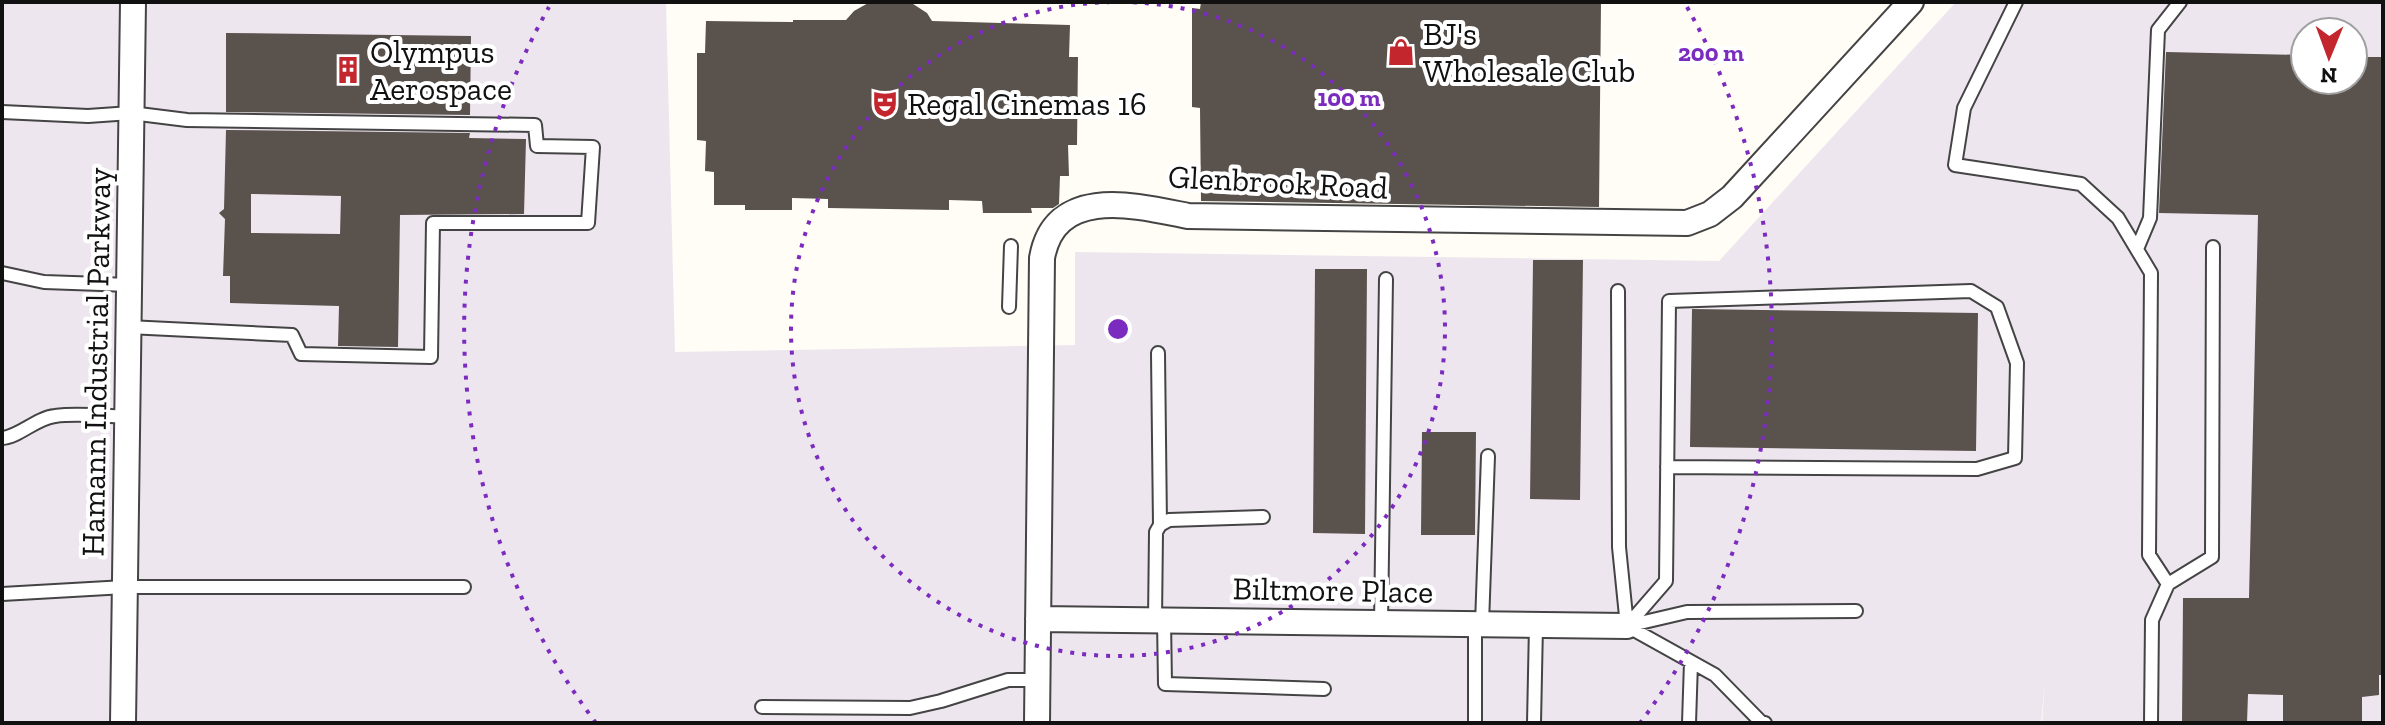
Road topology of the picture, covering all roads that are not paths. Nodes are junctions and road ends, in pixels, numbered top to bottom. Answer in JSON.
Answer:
{"nodes":[{"id":1,"x":133,"y":2,"type":"edge"},
{"id":2,"x":1911,"y":2,"type":"edge"},
{"id":3,"x":2016,"y":2,"type":"edge"},
{"id":4,"x":2180,"y":2,"type":"edge"},
{"id":5,"x":2,"y":112,"type":"edge"},
{"id":6,"x":131,"y":113,"type":"junction"},
{"id":7,"x":1011,"y":246,"type":"dead end"},
{"id":8,"x":2213,"y":247,"type":"dead end"},
{"id":9,"x":2137,"y":249,"type":"junction"},
{"id":10,"x":2,"y":273,"type":"edge"},
{"id":11,"x":1386,"y":279,"type":"dead end"},
{"id":12,"x":130,"y":285,"type":"junction"},
{"id":13,"x":1618,"y":291,"type":"dead end"},
{"id":14,"x":1009,"y":307,"type":"dead end"},
{"id":15,"x":128,"y":327,"type":"junction"},
{"id":16,"x":1158,"y":353,"type":"dead end"},
{"id":17,"x":127,"y":417,"type":"junction"},
{"id":18,"x":2,"y":438,"type":"edge"},
{"id":19,"x":1488,"y":456,"type":"dead end"},
{"id":20,"x":1667,"y":467,"type":"junction"},
{"id":21,"x":1263,"y":517,"type":"dead end"},
{"id":22,"x":1160,"y":525,"type":"junction"},
{"id":23,"x":2168,"y":584,"type":"junction"},
{"id":24,"x":125,"y":587,"type":"junction"},
{"id":25,"x":464,"y":587,"type":"dead end"},
{"id":26,"x":2,"y":594,"type":"edge"},
{"id":27,"x":1856,"y":611,"type":"dead end"},
{"id":28,"x":1038,"y":619,"type":"junction"},
{"id":29,"x":1159,"y":620,"type":"junction"},
{"id":30,"x":1381,"y":623,"type":"junction"},
{"id":31,"x":1479,"y":624,"type":"junction"},
{"id":32,"x":1536,"y":625,"type":"junction"},
{"id":33,"x":1627,"y":626,"type":"junction"},
{"id":34,"x":1691,"y":662,"type":"junction"},
{"id":35,"x":1037,"y":680,"type":"junction"},
{"id":36,"x":1324,"y":689,"type":"dead end"},
{"id":37,"x":762,"y":707,"type":"dead end"},
{"id":38,"x":123,"y":723,"type":"edge"},
{"id":39,"x":1037,"y":723,"type":"edge"},
{"id":40,"x":1475,"y":723,"type":"edge"},
{"id":41,"x":1534,"y":723,"type":"edge"},
{"id":42,"x":1689,"y":723,"type":"edge"},
{"id":43,"x":1765,"y":723,"type":"edge"},
{"id":44,"x":2151,"y":723,"type":"edge"}],
"edges":[{"from":1,"to":6,"type":"street","name":"Hamann Industrial Parkway"},
{"from":2,"to":28,"type":"street","name":"Glenbrook Road"},
{"from":3,"to":9,"type":"lane"},
{"from":4,"to":9,"type":"lane"},
{"from":5,"to":6,"type":"lane"},
{"from":6,"to":12,"type":"street","name":"Hamann Industrial Parkway"},
{"from":6,"to":15,"type":"lane"},
{"from":7,"to":14,"type":"lane"},
{"from":8,"to":23,"type":"lane"},
{"from":9,"to":23,"type":"lane"},
{"from":10,"to":12,"type":"lane"},
{"from":11,"to":30,"type":"lane"},
{"from":12,"to":15,"type":"street","name":"Hamann Industrial Parkway"},
{"from":13,"to":33,"type":"lane"},
{"from":15,"to":17,"type":"street","name":"Hamann Industrial Parkway"},
{"from":16,"to":22,"type":"lane"},
{"from":17,"to":18,"type":"lane"},
{"from":17,"to":24,"type":"street","name":"Hamann Industrial Parkway"},
{"from":19,"to":31,"type":"lane"},
{"from":20,"to":20,"type":"lane"},
{"from":20,"to":33,"type":"lane"},
{"from":21,"to":22,"type":"lane"},
{"from":22,"to":29,"type":"lane"},
{"from":23,"to":44,"type":"lane"},
{"from":24,"to":25,"type":"lane"},
{"from":24,"to":26,"type":"lane"},
{"from":24,"to":38,"type":"street","name":"Hamann Industrial Parkway"},
{"from":27,"to":33,"type":"lane"},
{"from":28,"to":29,"type":"street","name":"Biltmore Place"},
{"from":28,"to":35,"type":"street","name":"Glenbrook Road"},
{"from":29,"to":30,"type":"street","name":"Biltmore Place"},
{"from":29,"to":36,"type":"lane"},
{"from":30,"to":31,"type":"street","name":"Biltmore Place"},
{"from":31,"to":32,"type":"street","name":"Biltmore Place"},
{"from":31,"to":40,"type":"lane"},
{"from":32,"to":33,"type":"street","name":"Biltmore Place"},
{"from":32,"to":41,"type":"lane"},
{"from":33,"to":34,"type":"lane"},
{"from":34,"to":42,"type":"lane"},
{"from":34,"to":43,"type":"lane"},
{"from":35,"to":37,"type":"lane"},
{"from":35,"to":39,"type":"street","name":"Glenbrook Road"}]}
